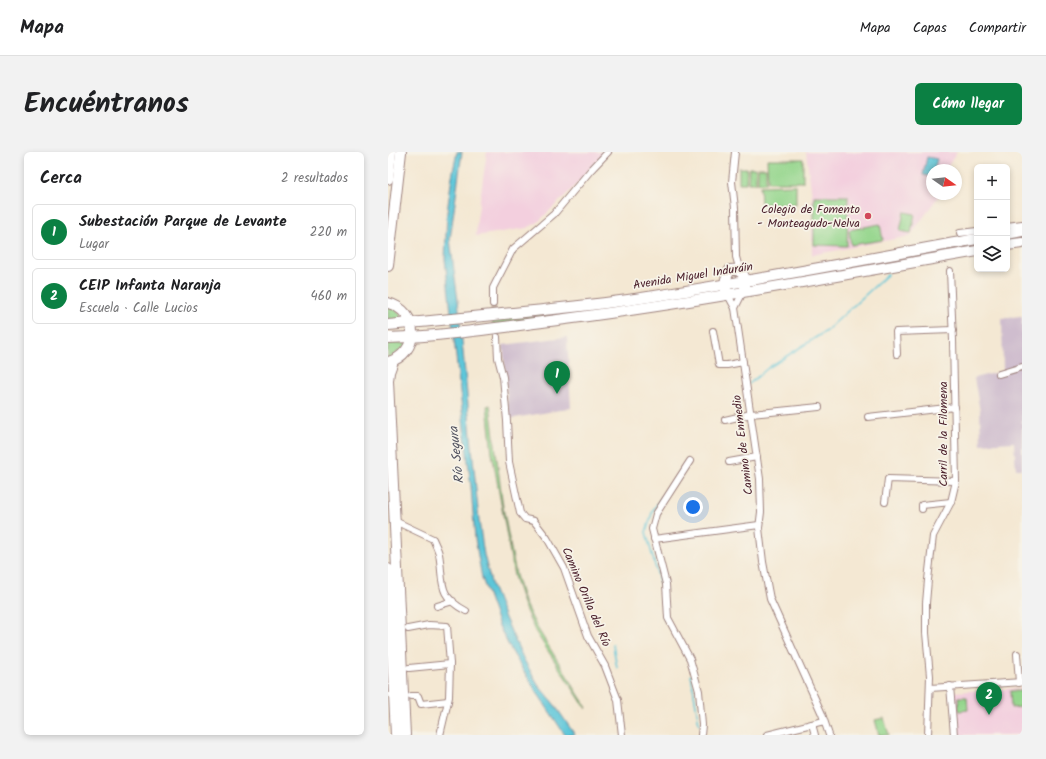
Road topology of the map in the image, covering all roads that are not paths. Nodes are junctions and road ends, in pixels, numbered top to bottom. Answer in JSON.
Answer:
{"nodes":[{"id":1,"x":391,"y":152,"type":"edge"},
{"id":2,"x":401,"y":152,"type":"edge"},
{"id":3,"x":608,"y":152,"type":"edge"},
{"id":4,"x":735,"y":152,"type":"edge"},
{"id":5,"x":391,"y":177,"type":"edge"},
{"id":6,"x":1022,"y":224,"type":"edge"},
{"id":7,"x":1010,"y":226,"type":"edge"},
{"id":8,"x":974,"y":231,"type":"edge"},
{"id":9,"x":1022,"y":231,"type":"edge"},
{"id":10,"x":960,"y":233,"type":"dead end"},
{"id":11,"x":1010,"y":233,"type":"edge"},
{"id":12,"x":974,"y":240,"type":"edge"},
{"id":13,"x":1022,"y":243,"type":"edge"},
{"id":14,"x":1010,"y":245,"type":"edge"},
{"id":15,"x":974,"y":252,"type":"edge"},
{"id":16,"x":736,"y":257,"type":"junction"},
{"id":17,"x":388,"y":266,"type":"edge"},
{"id":18,"x":735,"y":270,"type":"junction"},
{"id":19,"x":950,"y":271,"type":"dead end"},
{"id":20,"x":745,"y":281,"type":"junction"},
{"id":21,"x":725,"y":285,"type":"junction"},
{"id":22,"x":744,"y":292,"type":"junction"},
{"id":23,"x":728,"y":295,"type":"junction"},
{"id":24,"x":389,"y":302,"type":"edge"},
{"id":25,"x":493,"y":304,"type":"tunnel mouth"},
{"id":26,"x":735,"y":308,"type":"junction"},
{"id":27,"x":416,"y":322,"type":"junction"},
{"id":28,"x":388,"y":325,"type":"edge"},
{"id":29,"x":953,"y":330,"type":"junction"},
{"id":30,"x":713,"y":331,"type":"dead end"},
{"id":31,"x":417,"y":337,"type":"junction"},
{"id":32,"x":497,"y":337,"type":"tunnel mouth"},
{"id":33,"x":388,"y":338,"type":"edge"},
{"id":34,"x":897,"y":354,"type":"dead end"},
{"id":35,"x":391,"y":362,"type":"edge"},
{"id":36,"x":743,"y":362,"type":"junction"},
{"id":37,"x":1022,"y":367,"type":"edge"},
{"id":38,"x":1000,"y":374,"type":"dead end"},
{"id":39,"x":819,"y":407,"type":"dead end"},
{"id":40,"x":955,"y":407,"type":"junction"},
{"id":41,"x":751,"y":414,"type":"junction"},
{"id":42,"x":868,"y":417,"type":"dead end"},
{"id":43,"x":725,"y":420,"type":"dead end"},
{"id":44,"x":757,"y":457,"type":"junction"},
{"id":45,"x":690,"y":461,"type":"dead end"},
{"id":46,"x":729,"y":462,"type":"dead end"},
{"id":47,"x":956,"y":481,"type":"junction"},
{"id":48,"x":885,"y":502,"type":"dead end"},
{"id":49,"x":951,"y":502,"type":"junction"},
{"id":50,"x":922,"y":509,"type":"dead end"},
{"id":51,"x":395,"y":521,"type":"junction"},
{"id":52,"x":759,"y":525,"type":"junction"},
{"id":53,"x":654,"y":539,"type":"junction"},
{"id":54,"x":388,"y":569,"type":"edge"},
{"id":55,"x":453,"y":601,"type":"junction"},
{"id":56,"x":437,"y":606,"type":"dead end"},
{"id":57,"x":466,"y":611,"type":"dead end"},
{"id":58,"x":408,"y":629,"type":"dead end"},
{"id":59,"x":1017,"y":654,"type":"dead end"},
{"id":60,"x":450,"y":664,"type":"junction"},
{"id":61,"x":410,"y":668,"type":"dead end"},
{"id":62,"x":1020,"y":682,"type":"edge"},
{"id":63,"x":950,"y":686,"type":"junction"},
{"id":64,"x":930,"y":688,"type":"junction"},
{"id":65,"x":411,"y":696,"type":"dead end"},
{"id":66,"x":448,"y":701,"type":"junction"},
{"id":67,"x":824,"y":721,"type":"junction"},
{"id":68,"x":812,"y":724,"type":"junction"},
{"id":69,"x":396,"y":735,"type":"edge"},
{"id":70,"x":405,"y":735,"type":"edge"},
{"id":71,"x":440,"y":735,"type":"edge"},
{"id":72,"x":622,"y":735,"type":"edge"},
{"id":73,"x":702,"y":735,"type":"edge"},
{"id":74,"x":767,"y":735,"type":"edge"},
{"id":75,"x":815,"y":735,"type":"edge"},
{"id":76,"x":828,"y":735,"type":"edge"},
{"id":77,"x":928,"y":735,"type":"edge"},
{"id":78,"x":954,"y":735,"type":"edge"}],
"edges":[{"from":1,"to":5,"type":"main road"},
{"from":2,"to":5,"type":"main road"},
{"from":3,"to":25,"type":"street"},
{"from":4,"to":16,"type":"street"},
{"from":5,"to":17,"type":"main road"},
{"from":6,"to":7,"type":"street"},
{"from":8,"to":10,"type":"street"},
{"from":9,"to":11,"type":"main road"},
{"from":12,"to":20,"type":"main road","name":"Avenida Miguel Induráin"},
{"from":13,"to":14,"type":"main road"},
{"from":15,"to":22,"type":"main road","name":"Avenida Miguel Induráin"},
{"from":16,"to":18,"type":"street"},
{"from":16,"to":18,"type":"street"},
{"from":18,"to":20,"type":"main road"},
{"from":18,"to":21,"type":"main road"},
{"from":19,"to":29,"type":"street","name":"Carril de la Filomena"},
{"from":20,"to":21,"type":"main road","name":"Avenida Miguel Induráin"},
{"from":20,"to":22,"type":"main road"},
{"from":21,"to":23,"type":"main road"},
{"from":21,"to":27,"type":"main road","name":"Avenida Miguel Induráin"},
{"from":22,"to":23,"type":"main road","name":"Avenida Miguel Induráin"},
{"from":22,"to":26,"type":"street"},
{"from":23,"to":26,"type":"street","name":"Camino de Enmedio"},
{"from":23,"to":31,"type":"main road","name":"Avenida Miguel Induráin"},
{"from":24,"to":27,"type":"main road"},
{"from":26,"to":36,"type":"street","name":"Camino de Enmedio"},
{"from":27,"to":28,"type":"main road","name":"Avenida Miguel Induráin"},
{"from":27,"to":31,"type":"main road"},
{"from":29,"to":34,"type":"street"},
{"from":29,"to":40,"type":"street","name":"Carril de la Filomena"},
{"from":30,"to":36,"type":"street"},
{"from":31,"to":33,"type":"main road","name":"Avenida Miguel Induráin"},
{"from":31,"to":35,"type":"main road"},
{"from":32,"to":72,"type":"street","name":"Camino Orilla del Río"},
{"from":35,"to":51,"type":"main road"},
{"from":36,"to":41,"type":"street","name":"Camino de Enmedio"},
{"from":37,"to":38,"type":"street"},
{"from":39,"to":41,"type":"street"},
{"from":40,"to":42,"type":"street"},
{"from":40,"to":47,"type":"street","name":"Carril de la Filomena"},
{"from":41,"to":43,"type":"street"},
{"from":41,"to":44,"type":"street","name":"Camino de Enmedio"},
{"from":44,"to":46,"type":"street"},
{"from":44,"to":52,"type":"street","name":"Camino de Enmedio"},
{"from":45,"to":53,"type":"street"},
{"from":47,"to":48,"type":"street"},
{"from":47,"to":49,"type":"street","name":"Carril de la Filomena"},
{"from":49,"to":50,"type":"street"},
{"from":49,"to":64,"type":"street","name":"Carril de la Filomena"},
{"from":51,"to":55,"type":"street"},
{"from":51,"to":70,"type":"main road"},
{"from":52,"to":53,"type":"street"},
{"from":52,"to":67,"type":"street","name":"Camino de Enmedio"},
{"from":53,"to":73,"type":"street"},
{"from":54,"to":69,"type":"main road"},
{"from":55,"to":56,"type":"street"},
{"from":55,"to":57,"type":"street"},
{"from":58,"to":60,"type":"street"},
{"from":59,"to":62,"type":"street"},
{"from":60,"to":61,"type":"street"},
{"from":60,"to":66,"type":"street"},
{"from":62,"to":63,"type":"street"},
{"from":63,"to":64,"type":"street"},
{"from":63,"to":78,"type":"street"},
{"from":64,"to":77,"type":"street","name":"Carril de la Filomena"},
{"from":65,"to":66,"type":"street"},
{"from":66,"to":71,"type":"street"},
{"from":67,"to":68,"type":"street"},
{"from":67,"to":76,"type":"street","name":"Camino de Enmedio"},
{"from":68,"to":74,"type":"street"},
{"from":68,"to":75,"type":"street"}]}
